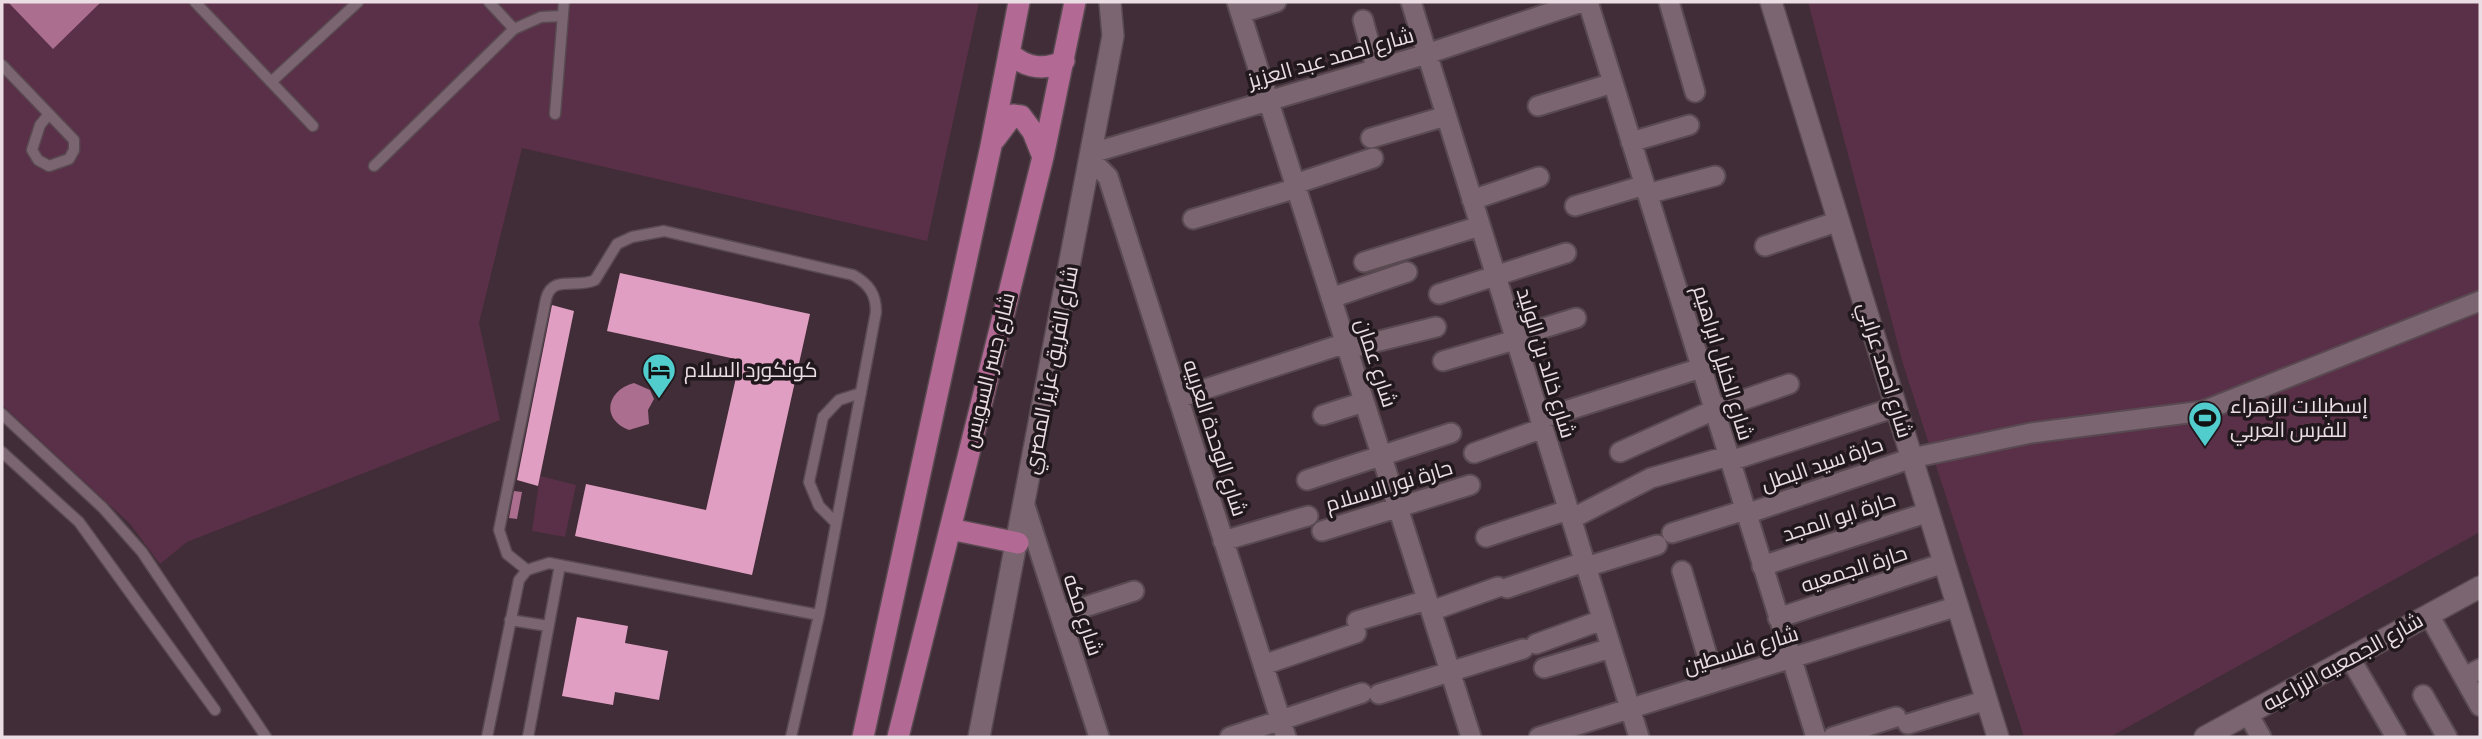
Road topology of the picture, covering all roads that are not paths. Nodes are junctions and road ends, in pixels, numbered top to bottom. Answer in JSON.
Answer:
{"nodes":[{"id":1,"x":195,"y":2,"type":"edge"},
{"id":2,"x":358,"y":2,"type":"edge"},
{"id":3,"x":489,"y":2,"type":"edge"},
{"id":4,"x":564,"y":2,"type":"edge"},
{"id":5,"x":1019,"y":2,"type":"edge"},
{"id":6,"x":1075,"y":2,"type":"edge"},
{"id":7,"x":1110,"y":2,"type":"edge"},
{"id":8,"x":1276,"y":2,"type":"edge"},
{"id":9,"x":1411,"y":2,"type":"edge"},
{"id":10,"x":1582,"y":2,"type":"edge"},
{"id":11,"x":1588,"y":2,"type":"edge"},
{"id":12,"x":1669,"y":2,"type":"edge"},
{"id":13,"x":1771,"y":2,"type":"edge"},
{"id":14,"x":1239,"y":7,"type":"edge"},
{"id":15,"x":1533,"y":10,"type":"edge"},
{"id":16,"x":562,"y":16,"type":"junction"},
{"id":17,"x":1363,"y":20,"type":"dead end"},
{"id":18,"x":514,"y":29,"type":"junction"},
{"id":19,"x":1009,"y":53,"type":"junction"},
{"id":20,"x":1427,"y":54,"type":"junction"},
{"id":21,"x":1064,"y":61,"type":"junction"},
{"id":22,"x":2,"y":65,"type":"edge"},
{"id":23,"x":1376,"y":68,"type":"junction"},
{"id":24,"x":271,"y":82,"type":"junction"},
{"id":25,"x":1613,"y":83,"type":"junction"},
{"id":26,"x":1695,"y":92,"type":"dead end"},
{"id":27,"x":1268,"y":100,"type":"junction"},
{"id":28,"x":1538,"y":106,"type":"dead end"},
{"id":29,"x":49,"y":114,"type":"junction"},
{"id":30,"x":555,"y":114,"type":"dead end"},
{"id":31,"x":1446,"y":116,"type":"junction"},
{"id":32,"x":1689,"y":125,"type":"dead end"},
{"id":33,"x":313,"y":126,"type":"dead end"},
{"id":34,"x":1371,"y":138,"type":"dead end"},
{"id":35,"x":1631,"y":142,"type":"junction"},
{"id":36,"x":991,"y":146,"type":"junction"},
{"id":37,"x":1091,"y":156,"type":"junction"},
{"id":38,"x":1043,"y":157,"type":"junction"},
{"id":39,"x":1373,"y":158,"type":"dead end"},
{"id":40,"x":374,"y":166,"type":"dead end"},
{"id":41,"x":1715,"y":176,"type":"dead end"},
{"id":42,"x":1539,"y":177,"type":"dead end"},
{"id":43,"x":1296,"y":186,"type":"junction"},
{"id":44,"x":1646,"y":190,"type":"junction"},
{"id":45,"x":1472,"y":200,"type":"junction"},
{"id":46,"x":1574,"y":206,"type":"dead end"},
{"id":47,"x":1193,"y":219,"type":"dead end"},
{"id":48,"x":1839,"y":221,"type":"junction"},
{"id":49,"x":1480,"y":226,"type":"junction"},
{"id":50,"x":1765,"y":246,"type":"dead end"},
{"id":51,"x":1566,"y":253,"type":"dead end"},
{"id":52,"x":1364,"y":262,"type":"dead end"},
{"id":53,"x":1407,"y":272,"type":"dead end"},
{"id":54,"x":1496,"y":276,"type":"junction"},
{"id":55,"x":1439,"y":294,"type":"dead end"},
{"id":56,"x":1331,"y":298,"type":"junction"},
{"id":57,"x":2480,"y":301,"type":"edge"},
{"id":58,"x":1576,"y":318,"type":"dead end"},
{"id":59,"x":1436,"y":327,"type":"dead end"},
{"id":60,"x":1515,"y":339,"type":"junction"},
{"id":61,"x":1346,"y":346,"type":"junction"},
{"id":62,"x":1443,"y":361,"type":"dead end"},
{"id":63,"x":1701,"y":368,"type":"junction"},
{"id":64,"x":1789,"y":384,"type":"dead end"},
{"id":65,"x":861,"y":393,"type":"junction"},
{"id":66,"x":1178,"y":398,"type":"junction"},
{"id":67,"x":1364,"y":402,"type":"junction"},
{"id":68,"x":1896,"y":407,"type":"junction"},
{"id":69,"x":1714,"y":410,"type":"junction"},
{"id":70,"x":2,"y":415,"type":"edge"},
{"id":71,"x":1323,"y":415,"type":"dead end"},
{"id":72,"x":1541,"y":423,"type":"junction"},
{"id":73,"x":1451,"y":433,"type":"dead end"},
{"id":74,"x":2,"y":452,"type":"edge"},
{"id":75,"x":1620,"y":452,"type":"dead end"},
{"id":76,"x":1474,"y":453,"type":"dead end"},
{"id":77,"x":1381,"y":456,"type":"junction"},
{"id":78,"x":1912,"y":458,"type":"junction"},
{"id":79,"x":1729,"y":459,"type":"junction"},
{"id":80,"x":1307,"y":480,"type":"dead end"},
{"id":81,"x":1470,"y":485,"type":"dead end"},
{"id":82,"x":1025,"y":506,"type":"junction"},
{"id":83,"x":1398,"y":509,"type":"junction"},
{"id":84,"x":1746,"y":512,"type":"junction"},
{"id":85,"x":1929,"y":512,"type":"junction"},
{"id":86,"x":1569,"y":514,"type":"junction"},
{"id":87,"x":1308,"y":516,"type":"dead end"},
{"id":88,"x":836,"y":523,"type":"junction"},
{"id":89,"x":950,"y":529,"type":"junction"},
{"id":90,"x":1322,"y":531,"type":"dead end"},
{"id":91,"x":1486,"y":537,"type":"dead end"},
{"id":92,"x":1223,"y":541,"type":"junction"},
{"id":93,"x":1018,"y":543,"type":"junction"},
{"id":94,"x":1944,"y":563,"type":"junction"},
{"id":95,"x":559,"y":565,"type":"junction"},
{"id":96,"x":1585,"y":565,"type":"junction"},
{"id":97,"x":1762,"y":566,"type":"junction"},
{"id":98,"x":527,"y":570,"type":"junction"},
{"id":99,"x":1682,"y":571,"type":"dead end"},
{"id":100,"x":2480,"y":587,"type":"edge"},
{"id":101,"x":1134,"y":591,"type":"dead end"},
{"id":102,"x":1429,"y":606,"type":"junction"},
{"id":103,"x":1958,"y":606,"type":"junction"},
{"id":104,"x":819,"y":615,"type":"junction"},
{"id":105,"x":1060,"y":615,"type":"junction"},
{"id":106,"x":2429,"y":615,"type":"junction"},
{"id":107,"x":1778,"y":618,"type":"junction"},
{"id":108,"x":510,"y":620,"type":"junction"},
{"id":109,"x":1602,"y":620,"type":"junction"},
{"id":110,"x":548,"y":626,"type":"junction"},
{"id":111,"x":1611,"y":648,"type":"junction"},
{"id":112,"x":1791,"y":658,"type":"junction"},
{"id":113,"x":2350,"y":658,"type":"junction"},
{"id":114,"x":1263,"y":665,"type":"junction"},
{"id":115,"x":1544,"y":668,"type":"dead end"},
{"id":116,"x":1450,"y":672,"type":"junction"},
{"id":117,"x":2472,"y":673,"type":"edge"},
{"id":118,"x":1714,"y":682,"type":"junction"},
{"id":119,"x":2423,"y":695,"type":"dead end"},
{"id":120,"x":1987,"y":700,"type":"junction"},
{"id":121,"x":2480,"y":706,"type":"edge"},
{"id":122,"x":1629,"y":709,"type":"junction"},
{"id":123,"x":215,"y":710,"type":"dead end"},
{"id":124,"x":2248,"y":714,"type":"junction"},
{"id":125,"x":1283,"y":729,"type":"edge"},
{"id":126,"x":266,"y":737,"type":"edge"},
{"id":127,"x":486,"y":737,"type":"edge"},
{"id":128,"x":528,"y":737,"type":"edge"},
{"id":129,"x":791,"y":737,"type":"edge"},
{"id":130,"x":863,"y":737,"type":"edge"},
{"id":131,"x":898,"y":737,"type":"edge"},
{"id":132,"x":978,"y":737,"type":"edge"},
{"id":133,"x":1098,"y":737,"type":"edge"},
{"id":134,"x":1230,"y":737,"type":"edge"},
{"id":135,"x":1471,"y":737,"type":"edge"},
{"id":136,"x":1539,"y":737,"type":"edge"},
{"id":137,"x":1639,"y":737,"type":"edge"},
{"id":138,"x":1816,"y":737,"type":"edge"},
{"id":139,"x":1833,"y":737,"type":"edge"},
{"id":140,"x":1998,"y":737,"type":"edge"},
{"id":141,"x":2205,"y":737,"type":"edge"},
{"id":142,"x":2261,"y":737,"type":"edge"},
{"id":143,"x":2396,"y":737,"type":"edge"},
{"id":144,"x":2447,"y":737,"type":"edge"}],
"edges":[{"from":1,"to":24,"type":"lane"},
{"from":2,"to":24,"type":"lane"},
{"from":3,"to":18,"type":"lane"},
{"from":4,"to":16,"type":"lane"},
{"from":5,"to":19,"type":"main road","name":"شارع جسر السويس"},
{"from":6,"to":21,"type":"main road","name":"شارع جسر السويس"},
{"from":7,"to":37,"type":"street","name":"شارع الفريق عزيز المصري"},
{"from":8,"to":14,"type":"street"},
{"from":9,"to":20,"type":"street","name":"شارع خالد بن الوليد"},
{"from":10,"to":15,"type":"street","name":"شارع احمد عبد العزيز"},
{"from":11,"to":25,"type":"street","name":"شارع الخليل ابراهيم"},
{"from":12,"to":26,"type":"street"},
{"from":13,"to":48,"type":"street","name":"شارع احمد عرابي"},
{"from":14,"to":27,"type":"street","name":"شارع عمان"},
{"from":15,"to":20,"type":"street","name":"شارع احمد عبد العزيز"},
{"from":16,"to":18,"type":"lane"},
{"from":16,"to":30,"type":"lane"},
{"from":17,"to":23,"type":"street"},
{"from":18,"to":40,"type":"lane"},
{"from":19,"to":21,"type":"main road"},
{"from":19,"to":36,"type":"main road","name":"شارع جسر السويس"},
{"from":20,"to":23,"type":"street","name":"شارع احمد عبد العزيز"},
{"from":20,"to":31,"type":"street","name":"شارع خالد بن الوليد"},
{"from":21,"to":38,"type":"main road","name":"شارع جسر السويس"},
{"from":22,"to":29,"type":"lane"},
{"from":23,"to":27,"type":"street","name":"شارع احمد عبد العزيز"},
{"from":24,"to":33,"type":"lane"},
{"from":25,"to":28,"type":"street"},
{"from":25,"to":35,"type":"street","name":"شارع الخليل ابراهيم"},
{"from":27,"to":37,"type":"street","name":"شارع احمد عبد العزيز"},
{"from":27,"to":43,"type":"street","name":"شارع عمان"},
{"from":29,"to":29,"type":"lane"},
{"from":31,"to":34,"type":"street"},
{"from":31,"to":45,"type":"street","name":"شارع خالد بن الوليد"},
{"from":32,"to":35,"type":"street"},
{"from":35,"to":44,"type":"street","name":"شارع الخليل ابراهيم"},
{"from":36,"to":38,"type":"main road"},
{"from":36,"to":130,"type":"main road","name":"شارع جسر السويس"},
{"from":37,"to":66,"type":"street","name":"شارع الوحدة العربيه"},
{"from":37,"to":82,"type":"street","name":"شارع الفريق عزيز المصري"},
{"from":38,"to":89,"type":"main road","name":"شارع جسر السويس"},
{"from":39,"to":43,"type":"street"},
{"from":41,"to":44,"type":"street"},
{"from":42,"to":45,"type":"street"},
{"from":43,"to":47,"type":"street"},
{"from":43,"to":56,"type":"street","name":"شارع عمان"},
{"from":44,"to":46,"type":"street"},
{"from":44,"to":63,"type":"street","name":"شارع الخليل ابراهيم"},
{"from":45,"to":49,"type":"street","name":"شارع خالد بن الوليد"},
{"from":48,"to":50,"type":"street"},
{"from":48,"to":68,"type":"street","name":"شارع احمد عرابي"},
{"from":49,"to":52,"type":"street"},
{"from":49,"to":54,"type":"street","name":"شارع خالد بن الوليد"},
{"from":51,"to":54,"type":"street"},
{"from":53,"to":56,"type":"street"},
{"from":54,"to":55,"type":"street"},
{"from":54,"to":60,"type":"street","name":"شارع خالد بن الوليد"},
{"from":56,"to":61,"type":"street","name":"شارع عمان"},
{"from":57,"to":78,"type":"street","name":"حارة سيد البطل"},
{"from":58,"to":60,"type":"street"},
{"from":59,"to":61,"type":"street"},
{"from":60,"to":62,"type":"street"},
{"from":60,"to":72,"type":"street","name":"شارع خالد بن الوليد"},
{"from":61,"to":66,"type":"street"},
{"from":61,"to":67,"type":"street","name":"شارع عمان"},
{"from":63,"to":69,"type":"street","name":"شارع الخليل ابراهيم"},
{"from":63,"to":72,"type":"street"},
{"from":64,"to":69,"type":"street"},
{"from":65,"to":88,"type":"lane"},
{"from":65,"to":88,"type":"lane"},
{"from":65,"to":98,"type":"lane"},
{"from":66,"to":92,"type":"street","name":"شارع الوحدة العربيه"},
{"from":67,"to":71,"type":"street"},
{"from":67,"to":77,"type":"street","name":"شارع عمان"},
{"from":68,"to":78,"type":"street","name":"شارع احمد عرابي"},
{"from":68,"to":79,"type":"street"},
{"from":69,"to":75,"type":"street"},
{"from":69,"to":79,"type":"street","name":"شارع الخليل ابراهيم"},
{"from":70,"to":126,"type":"lane"},
{"from":72,"to":76,"type":"street"},
{"from":72,"to":86,"type":"street","name":"شارع خالد بن الوليد"},
{"from":73,"to":77,"type":"street"},
{"from":74,"to":123,"type":"lane"},
{"from":77,"to":80,"type":"street"},
{"from":77,"to":83,"type":"street","name":"شارع عمان"},
{"from":78,"to":84,"type":"street","name":"حارة سيد البطل"},
{"from":78,"to":85,"type":"street","name":"شارع احمد عرابي"},
{"from":79,"to":84,"type":"street","name":"شارع الخليل ابراهيم"},
{"from":79,"to":86,"type":"street"},
{"from":81,"to":83,"type":"street","name":"حارة نور الاسلام"},
{"from":82,"to":93,"type":"street","name":"شارع الفريق عزيز المصري"},
{"from":82,"to":105,"type":"street","name":"شارع مكه"},
{"from":83,"to":90,"type":"street","name":"حارة نور الاسلام"},
{"from":83,"to":102,"type":"street","name":"شارع عمان"},
{"from":84,"to":96,"type":"street","name":"حارة سيد البطل"},
{"from":84,"to":97,"type":"street","name":"شارع الخليل ابراهيم"},
{"from":85,"to":94,"type":"street","name":"شارع احمد عرابي"},
{"from":85,"to":97,"type":"street","name":"حارة ابو المجد"},
{"from":86,"to":91,"type":"street"},
{"from":86,"to":96,"type":"street","name":"شارع خالد بن الوليد"},
{"from":87,"to":92,"type":"street"},
{"from":88,"to":104,"type":"lane"},
{"from":89,"to":93,"type":"main road"},
{"from":89,"to":131,"type":"main road","name":"شارع جسر السويس"},
{"from":92,"to":114,"type":"street","name":"شارع الوحدة العربيه"},
{"from":93,"to":132,"type":"street","name":"شارع الفريق عزيز المصري"},
{"from":94,"to":103,"type":"street","name":"شارع احمد عرابي"},
{"from":94,"to":107,"type":"street","name":"حارة الجمعيه"},
{"from":95,"to":98,"type":"lane"},
{"from":95,"to":104,"type":"lane"},
{"from":95,"to":110,"type":"lane"},
{"from":96,"to":102,"type":"street","name":"حارة سيد البطل"},
{"from":96,"to":109,"type":"street","name":"شارع خالد بن الوليد"},
{"from":97,"to":107,"type":"street","name":"شارع الخليل ابراهيم"},
{"from":98,"to":108,"type":"lane"},
{"from":99,"to":118,"type":"street"},
{"from":100,"to":106,"type":"street","name":"شارع الجمعيه الزراعيه"},
{"from":101,"to":105,"type":"street"},
{"from":102,"to":114,"type":"street","name":"حارة سيد البطل"},
{"from":102,"to":116,"type":"street","name":"شارع عمان"},
{"from":103,"to":112,"type":"street","name":"شارع فلسطين"},
{"from":103,"to":120,"type":"street","name":"شارع احمد عرابي"},
{"from":104,"to":129,"type":"lane"},
{"from":105,"to":133,"type":"street","name":"شارع مكه"},
{"from":106,"to":113,"type":"street","name":"شارع الجمعيه الزراعيه"},
{"from":106,"to":117,"type":"street"},
{"from":107,"to":112,"type":"street","name":"شارع الخليل ابراهيم"},
{"from":108,"to":110,"type":"lane"},
{"from":108,"to":127,"type":"lane"},
{"from":109,"to":111,"type":"street","name":"شارع خالد بن الوليد"},
{"from":109,"to":116,"type":"street"},
{"from":110,"to":128,"type":"lane"},
{"from":111,"to":115,"type":"street"},
{"from":111,"to":122,"type":"street","name":"شارع خالد بن الوليد"},
{"from":112,"to":118,"type":"street","name":"شارع فلسطين"},
{"from":112,"to":138,"type":"street","name":"شارع الخليل ابراهيم"},
{"from":113,"to":124,"type":"street","name":"شارع الجمعيه الزراعيه"},
{"from":113,"to":143,"type":"street"},
{"from":114,"to":125,"type":"street","name":"شارع الوحدة العربيه"},
{"from":116,"to":125,"type":"street"},
{"from":116,"to":135,"type":"street","name":"شارع عمان"},
{"from":117,"to":121,"type":"street"},
{"from":118,"to":122,"type":"street","name":"شارع فلسطين"},
{"from":119,"to":144,"type":"street"},
{"from":120,"to":139,"type":"street"},
{"from":120,"to":140,"type":"street","name":"شارع احمد عرابي"},
{"from":122,"to":136,"type":"street","name":"شارع فلسطين"},
{"from":122,"to":137,"type":"street","name":"شارع خالد بن الوليد"},
{"from":124,"to":141,"type":"street","name":"شارع الجمعيه الزراعيه"},
{"from":124,"to":142,"type":"street"},
{"from":125,"to":134,"type":"street"}]}
